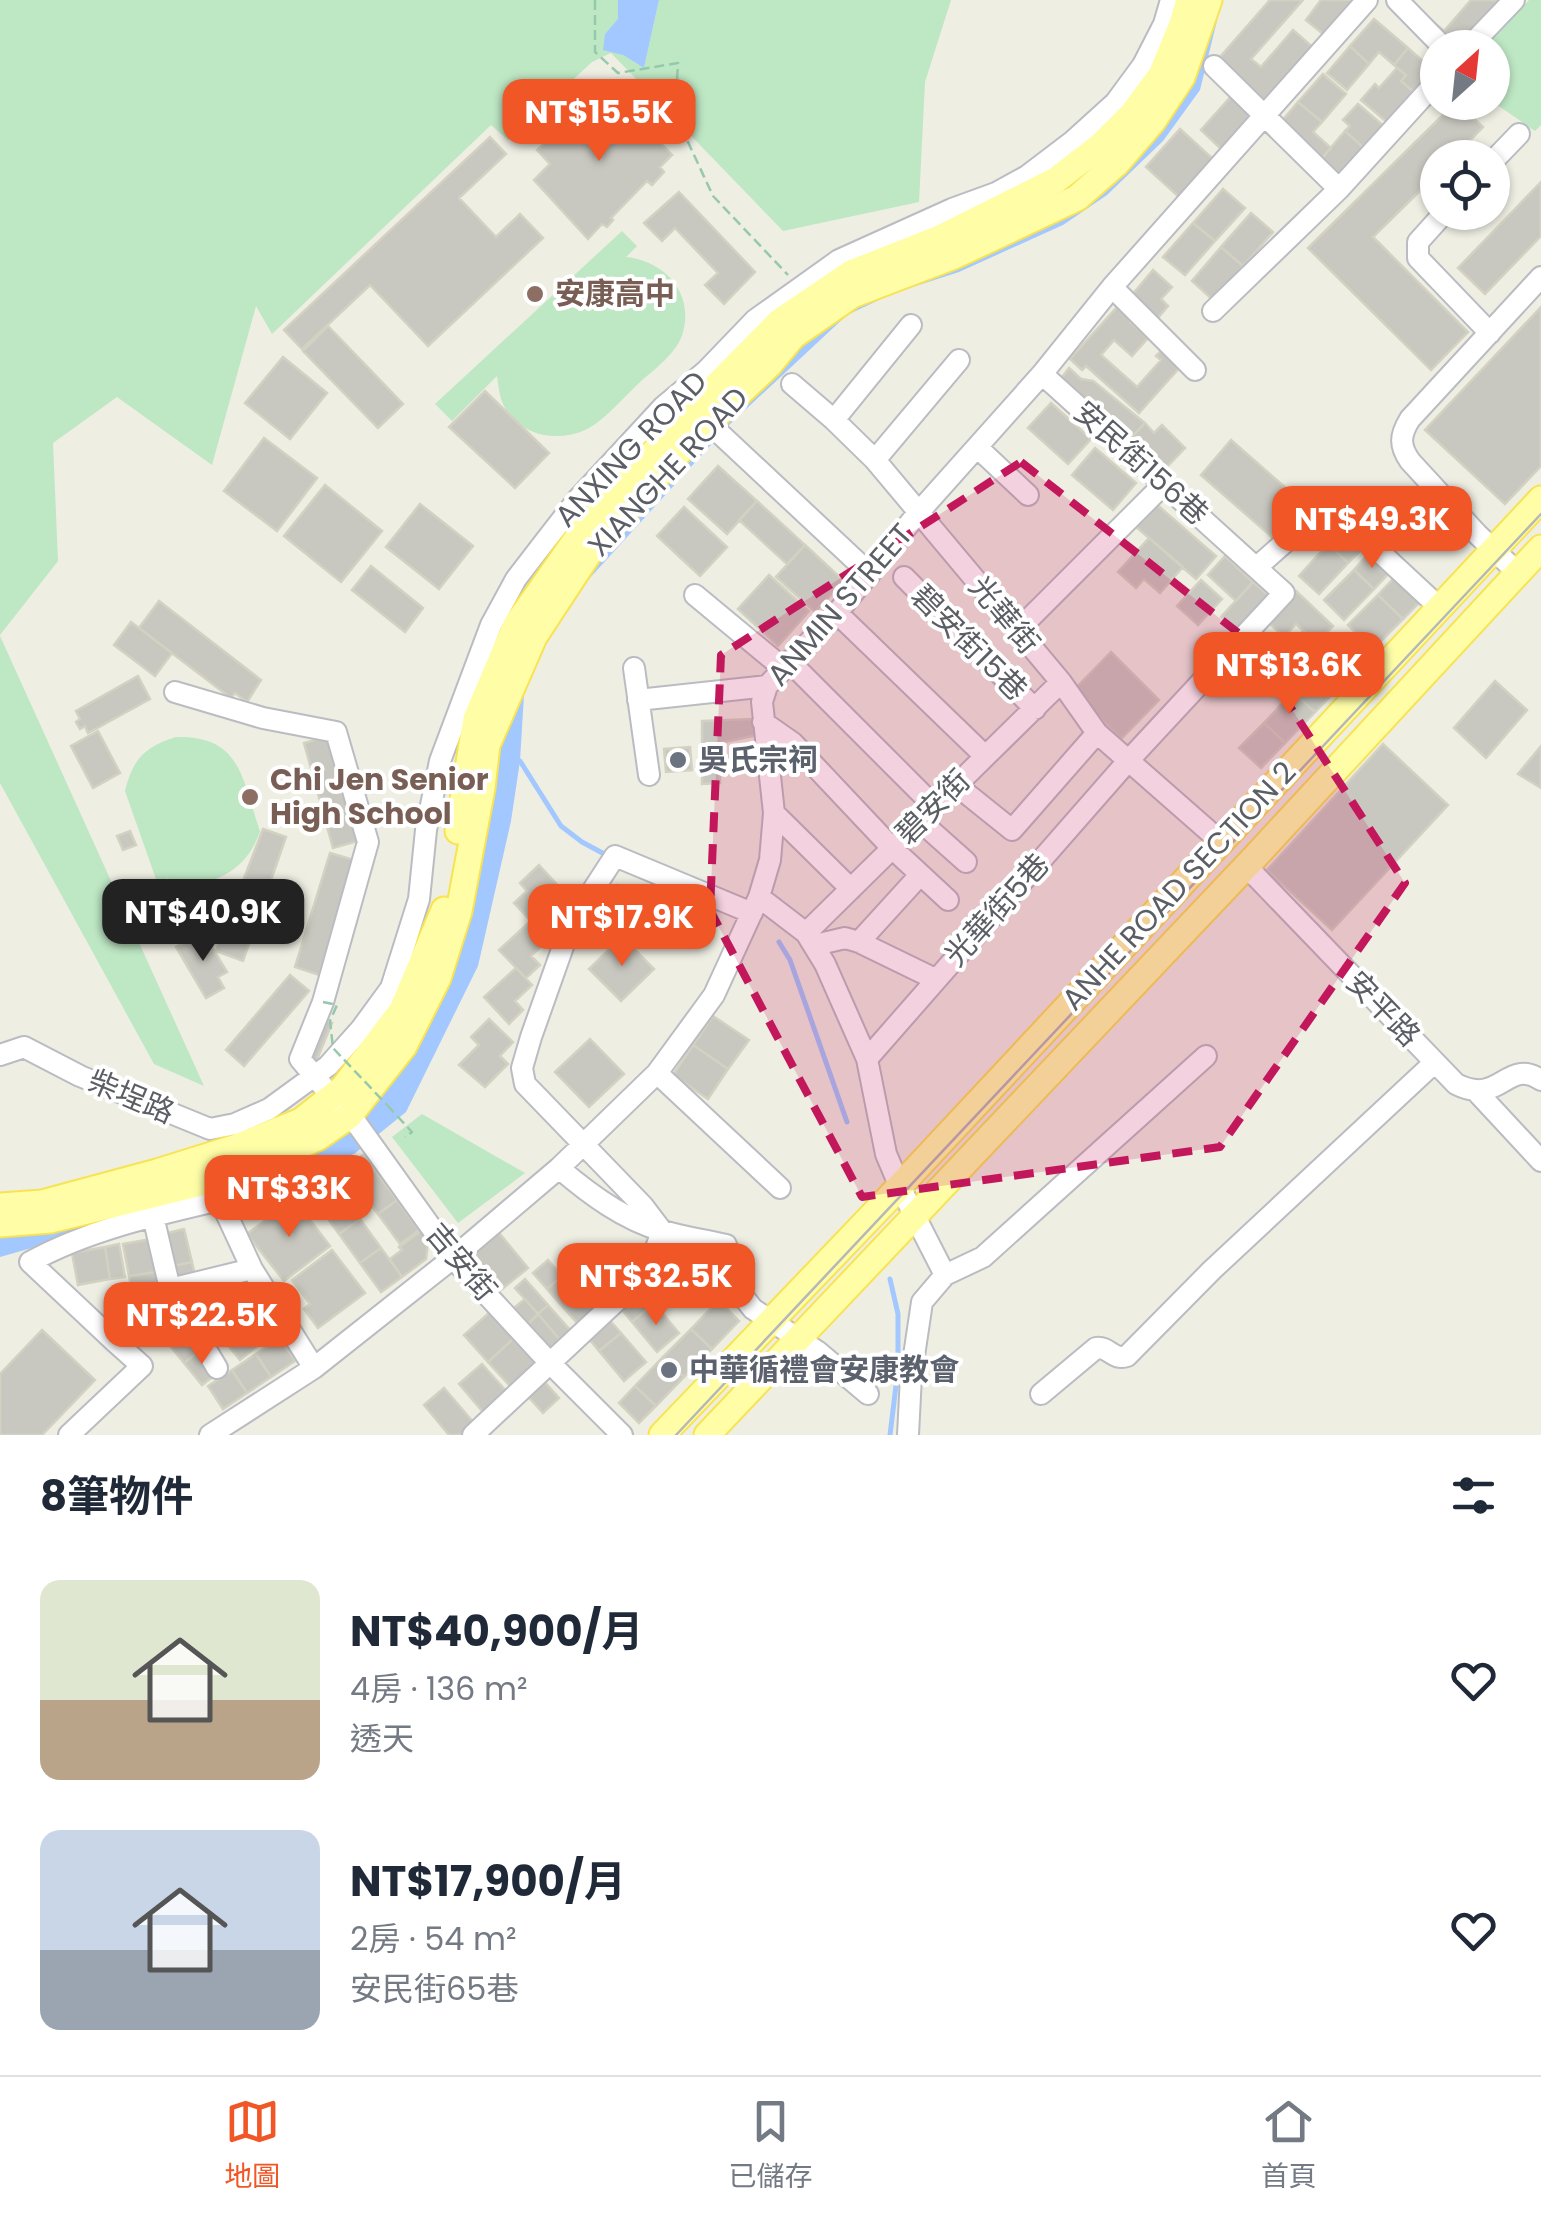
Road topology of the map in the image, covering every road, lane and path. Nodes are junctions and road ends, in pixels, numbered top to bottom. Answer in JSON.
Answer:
{"nodes":[{"id":1,"x":595,"y":0,"type":"edge"},
{"id":2,"x":1171,"y":0,"type":"edge"},
{"id":3,"x":1189,"y":0,"type":"edge"},
{"id":4,"x":1209,"y":0,"type":"edge"},
{"id":5,"x":1367,"y":0,"type":"edge"},
{"id":6,"x":1397,"y":0,"type":"edge"},
{"id":7,"x":1514,"y":0,"type":"edge"},
{"id":8,"x":1426,"y":30,"type":"edge"},
{"id":9,"x":1485,"y":30,"type":"edge"},
{"id":10,"x":1214,"y":66,"type":"dead end"},
{"id":11,"x":1420,"y":100,"type":"edge"},
{"id":12,"x":1263,"y":114,"type":"junction"},
{"id":13,"x":1519,"y":134,"type":"dead end"},
{"id":14,"x":1510,"y":143,"type":"edge"},
{"id":15,"x":1339,"y":189,"type":"junction"},
{"id":16,"x":1428,"y":230,"type":"edge"},
{"id":17,"x":1541,"y":277,"type":"edge"},
{"id":18,"x":1112,"y":287,"type":"junction"},
{"id":19,"x":800,"y":288,"type":"junction"},
{"id":20,"x":1214,"y":311,"type":"dead end"},
{"id":21,"x":911,"y":326,"type":"dead end"},
{"id":22,"x":1490,"y":333,"type":"junction"},
{"id":23,"x":959,"y":360,"type":"dead end"},
{"id":24,"x":1195,"y":370,"type":"dead end"},
{"id":25,"x":1042,"y":374,"type":"junction"},
{"id":26,"x":792,"y":384,"type":"dead end"},
{"id":27,"x":693,"y":408,"type":"junction"},
{"id":28,"x":834,"y":420,"type":"junction"},
{"id":29,"x":978,"y":448,"type":"junction"},
{"id":30,"x":875,"y":460,"type":"junction"},
{"id":31,"x":1164,"y":484,"type":"junction"},
{"id":32,"x":1028,"y":496,"type":"dead end"},
{"id":33,"x":1541,"y":499,"type":"edge"},
{"id":34,"x":918,"y":513,"type":"junction"},
{"id":35,"x":1541,"y":548,"type":"edge"},
{"id":36,"x":1493,"y":550,"type":"junction"},
{"id":37,"x":1256,"y":567,"type":"junction"},
{"id":38,"x":1518,"y":573,"type":"junction"},
{"id":39,"x":870,"y":574,"type":"junction"},
{"id":40,"x":904,"y":577,"type":"dead end"},
{"id":41,"x":1284,"y":592,"type":"joint"},
{"id":42,"x":695,"y":594,"type":"dead end"},
{"id":43,"x":1440,"y":608,"type":"junction"},
{"id":44,"x":837,"y":613,"type":"junction"},
{"id":45,"x":1017,"y":630,"type":"junction"},
{"id":46,"x":786,"y":665,"type":"junction"},
{"id":47,"x":634,"y":668,"type":"dead end"},
{"id":48,"x":1061,"y":682,"type":"junction"},
{"id":49,"x":768,"y":686,"type":"junction"},
{"id":50,"x":175,"y":692,"type":"dead end"},
{"id":51,"x":638,"y":700,"type":"junction"},
{"id":52,"x":1035,"y":709,"type":"junction"},
{"id":53,"x":763,"y":722,"type":"junction"},
{"id":54,"x":1097,"y":733,"type":"junction"},
{"id":55,"x":985,"y":756,"type":"junction"},
{"id":56,"x":1128,"y":761,"type":"junction"},
{"id":57,"x":649,"y":775,"type":"dead end"},
{"id":58,"x":956,"y":785,"type":"junction"},
{"id":59,"x":927,"y":813,"type":"junction"},
{"id":60,"x":774,"y":814,"type":"junction"},
{"id":61,"x":1220,"y":842,"type":"junction"},
{"id":62,"x":892,"y":848,"type":"junction"},
{"id":63,"x":966,"y":862,"type":"dead end"},
{"id":64,"x":1246,"y":866,"type":"junction"},
{"id":65,"x":920,"y":874,"type":"junction"},
{"id":66,"x":852,"y":889,"type":"junction"},
{"id":67,"x":948,"y":900,"type":"dead end"},
{"id":68,"x":756,"y":905,"type":"junction"},
{"id":69,"x":811,"y":939,"type":"junction"},
{"id":70,"x":859,"y":942,"type":"junction"},
{"id":71,"x":936,"y":978,"type":"junction"},
{"id":72,"x":323,"y":1002,"type":"junction"},
{"id":73,"x":0,"y":1055,"type":"edge"},
{"id":74,"x":1206,"y":1056,"type":"dead end"},
{"id":75,"x":867,"y":1059,"type":"junction"},
{"id":76,"x":1434,"y":1063,"type":"junction"},
{"id":77,"x":657,"y":1073,"type":"junction"},
{"id":78,"x":315,"y":1076,"type":"junction"},
{"id":79,"x":1541,"y":1080,"type":"edge"},
{"id":80,"x":1476,"y":1091,"type":"junction"},
{"id":81,"x":346,"y":1113,"type":"junction"},
{"id":82,"x":405,"y":1137,"type":"dead end"},
{"id":83,"x":584,"y":1145,"type":"junction"},
{"id":84,"x":1541,"y":1161,"type":"edge"},
{"id":85,"x":560,"y":1168,"type":"junction"},
{"id":86,"x":900,"y":1187,"type":"junction"},
{"id":87,"x":780,"y":1188,"type":"dead end"},
{"id":88,"x":0,"y":1206,"type":"edge"},
{"id":89,"x":153,"y":1216,"type":"junction"},
{"id":90,"x":915,"y":1216,"type":"junction"},
{"id":91,"x":0,"y":1224,"type":"edge"},
{"id":92,"x":662,"y":1231,"type":"junction"},
{"id":93,"x":453,"y":1258,"type":"junction"},
{"id":94,"x":252,"y":1270,"type":"junction"},
{"id":95,"x":945,"y":1274,"type":"junction"},
{"id":96,"x":170,"y":1289,"type":"junction"},
{"id":97,"x":771,"y":1322,"type":"junction"},
{"id":98,"x":798,"y":1339,"type":"junction"},
{"id":99,"x":113,"y":1340,"type":"junction"},
{"id":100,"x":550,"y":1362,"type":"junction"},
{"id":101,"x":216,"y":1368,"type":"dead end"},
{"id":102,"x":314,"y":1368,"type":"junction"},
{"id":103,"x":868,"y":1394,"type":"dead end"},
{"id":104,"x":1041,"y":1394,"type":"dead end"},
{"id":105,"x":69,"y":1435,"type":"edge"},
{"id":106,"x":210,"y":1435,"type":"edge"},
{"id":107,"x":473,"y":1435,"type":"edge"},
{"id":108,"x":622,"y":1435,"type":"edge"},
{"id":109,"x":662,"y":1435,"type":"edge"},
{"id":110,"x":707,"y":1435,"type":"edge"},
{"id":111,"x":908,"y":1435,"type":"edge"}],
"edges":[{"from":1,"to":19,"type":"path"},
{"from":2,"to":19,"type":"street","name":"ANXING ROAD"},
{"from":3,"to":27,"type":"main road","name":"XIANGHE ROAD"},
{"from":4,"to":27,"type":"main road","name":"XIANGHE ROAD"},
{"from":5,"to":12,"type":"street","name":"ANMIN STREET"},
{"from":6,"to":8,"type":"street"},
{"from":7,"to":9,"type":"street"},
{"from":10,"to":12,"type":"street"},
{"from":11,"to":15,"type":"street"},
{"from":12,"to":15,"type":"street"},
{"from":12,"to":18,"type":"street","name":"ANMIN STREET"},
{"from":13,"to":14,"type":"street"},
{"from":15,"to":20,"type":"street"},
{"from":16,"to":22,"type":"street"},
{"from":17,"to":22,"type":"street"},
{"from":18,"to":24,"type":"street"},
{"from":18,"to":25,"type":"street","name":"ANMIN STREET"},
{"from":19,"to":27,"type":"street","name":"ANXING ROAD"},
{"from":21,"to":28,"type":"street"},
{"from":22,"to":36,"type":"street"},
{"from":23,"to":30,"type":"street"},
{"from":25,"to":29,"type":"street","name":"ANMIN STREET"},
{"from":25,"to":31,"type":"street","name":"安民街156巷"},
{"from":26,"to":28,"type":"street","name":"光華街"},
{"from":27,"to":39,"type":"street"},
{"from":27,"to":78,"type":"street","name":"ANXING ROAD"},
{"from":27,"to":81,"type":"main road","name":"XIANGHE ROAD"},
{"from":28,"to":30,"type":"street","name":"光華街"},
{"from":29,"to":32,"type":"street"},
{"from":29,"to":34,"type":"street","name":"ANMIN STREET"},
{"from":30,"to":34,"type":"street","name":"光華街"},
{"from":31,"to":37,"type":"street","name":"安民街156巷"},
{"from":31,"to":45,"type":"street"},
{"from":33,"to":36,"type":"main road","name":"ANHE ROAD SECTION 2"},
{"from":34,"to":39,"type":"street","name":"ANMIN STREET"},
{"from":34,"to":45,"type":"street","name":"光華街"},
{"from":35,"to":38,"type":"main road","name":"ANHE ROAD SECTION 2"},
{"from":36,"to":38,"type":"street"},
{"from":36,"to":43,"type":"main road","name":"ANHE ROAD SECTION 2"},
{"from":37,"to":41,"type":"street","name":"安民街156巷"},
{"from":37,"to":43,"type":"street"},
{"from":38,"to":64,"type":"main road","name":"ANHE ROAD SECTION 2"},
{"from":39,"to":44,"type":"street","name":"ANMIN STREET"},
{"from":40,"to":52,"type":"street","name":"碧安街15巷"},
{"from":41,"to":56,"type":"street","name":"光華街5巷"},
{"from":42,"to":46,"type":"street"},
{"from":43,"to":61,"type":"main road","name":"ANHE ROAD SECTION 2"},
{"from":44,"to":46,"type":"street","name":"ANMIN STREET"},
{"from":44,"to":55,"type":"street"},
{"from":45,"to":48,"type":"street","name":"光華街"},
{"from":46,"to":49,"type":"street","name":"ANMIN STREET"},
{"from":46,"to":59,"type":"street"},
{"from":47,"to":51,"type":"street"},
{"from":48,"to":52,"type":"street","name":"碧安街"},
{"from":48,"to":54,"type":"street","name":"光華街"},
{"from":49,"to":51,"type":"street"},
{"from":49,"to":53,"type":"street","name":"ANMIN STREET"},
{"from":50,"to":72,"type":"street"},
{"from":51,"to":57,"type":"street"},
{"from":52,"to":55,"type":"street","name":"碧安街"},
{"from":53,"to":60,"type":"street","name":"ANMIN STREET"},
{"from":53,"to":62,"type":"street"},
{"from":54,"to":56,"type":"street","name":"光華街"},
{"from":54,"to":58,"type":"street"},
{"from":55,"to":58,"type":"street","name":"碧安街"},
{"from":56,"to":61,"type":"street","name":"光華街"},
{"from":56,"to":71,"type":"street","name":"光華街5巷"},
{"from":58,"to":59,"type":"street","name":"碧安街"},
{"from":59,"to":62,"type":"street","name":"碧安街"},
{"from":59,"to":63,"type":"street"},
{"from":60,"to":66,"type":"street"},
{"from":60,"to":68,"type":"street","name":"ANMIN STREET"},
{"from":61,"to":64,"type":"main road"},
{"from":61,"to":86,"type":"main road","name":"ANHE ROAD SECTION 2"},
{"from":62,"to":65,"type":"street"},
{"from":62,"to":66,"type":"street","name":"碧安街"},
{"from":64,"to":76,"type":"street","name":"安平路"},
{"from":64,"to":90,"type":"main road","name":"ANHE ROAD SECTION 2"},
{"from":65,"to":67,"type":"street"},
{"from":65,"to":70,"type":"street"},
{"from":66,"to":69,"type":"street","name":"碧安街"},
{"from":68,"to":69,"type":"street"},
{"from":68,"to":77,"type":"street","name":"ANMIN STREET"},
{"from":68,"to":83,"type":"street"},
{"from":69,"to":70,"type":"street"},
{"from":69,"to":75,"type":"street"},
{"from":70,"to":71,"type":"street"},
{"from":71,"to":75,"type":"street","name":"光華街5巷"},
{"from":72,"to":78,"type":"street"},
{"from":72,"to":82,"type":"path","bridge":true},
{"from":73,"to":78,"type":"street","name":"柴埕路"},
{"from":74,"to":95,"type":"street"},
{"from":75,"to":86,"type":"street"},
{"from":76,"to":80,"type":"street","name":"安平路"},
{"from":76,"to":104,"type":"street"},
{"from":77,"to":83,"type":"street","name":"ANMIN STREET"},
{"from":77,"to":87,"type":"street"},
{"from":78,"to":81,"type":"street","name":"吉安街"},
{"from":79,"to":80,"type":"street"},
{"from":80,"to":84,"type":"street","name":"安平路"},
{"from":81,"to":88,"type":"main road","name":"XIANGHE ROAD"},
{"from":81,"to":91,"type":"main road","name":"XIANGHE ROAD"},
{"from":81,"to":93,"type":"street","name":"吉安街"},
{"from":83,"to":85,"type":"street","name":"ANMIN STREET"},
{"from":83,"to":92,"type":"street"},
{"from":85,"to":92,"type":"street"},
{"from":85,"to":93,"type":"street","name":"ANMIN STREET"},
{"from":86,"to":90,"type":"street"},
{"from":86,"to":97,"type":"main road","name":"ANHE ROAD SECTION 2"},
{"from":89,"to":94,"type":"street"},
{"from":89,"to":96,"type":"street"},
{"from":89,"to":99,"type":"street"},
{"from":90,"to":95,"type":"street"},
{"from":90,"to":98,"type":"main road","name":"ANHE ROAD SECTION 2"},
{"from":92,"to":97,"type":"street"},
{"from":92,"to":100,"type":"street"},
{"from":93,"to":100,"type":"street","name":"吉安街"},
{"from":93,"to":102,"type":"street","name":"ANMIN STREET"},
{"from":94,"to":96,"type":"street"},
{"from":94,"to":102,"type":"street"},
{"from":95,"to":111,"type":"street"},
{"from":96,"to":99,"type":"street"},
{"from":96,"to":101,"type":"street"},
{"from":97,"to":98,"type":"street"},
{"from":97,"to":109,"type":"main road","name":"ANHE ROAD SECTION 2"},
{"from":98,"to":103,"type":"street"},
{"from":98,"to":110,"type":"main road","name":"ANHE ROAD SECTION 2"},
{"from":99,"to":105,"type":"street"},
{"from":100,"to":107,"type":"street"},
{"from":100,"to":108,"type":"street","name":"吉安街"},
{"from":102,"to":106,"type":"street","name":"ANMIN STREET"}]}
